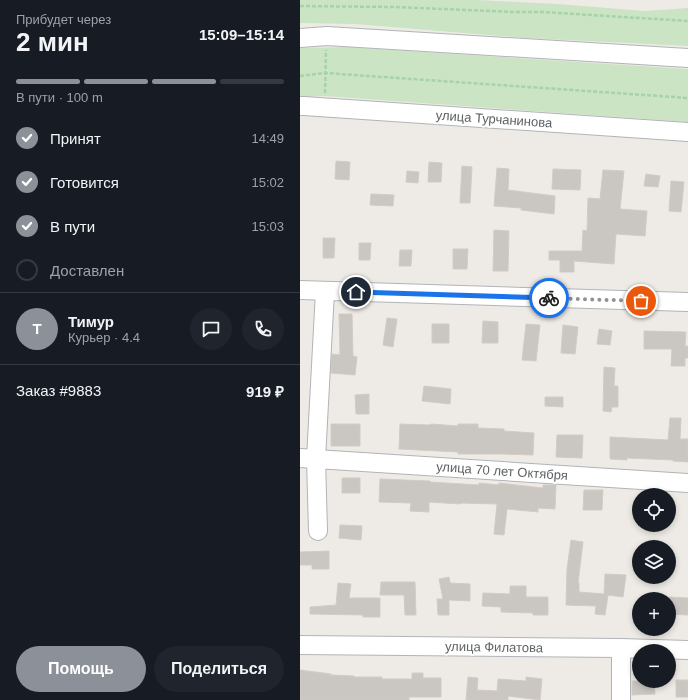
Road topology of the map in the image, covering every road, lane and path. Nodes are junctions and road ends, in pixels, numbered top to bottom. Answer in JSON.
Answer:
{"nodes":[{"id":1,"x":300,"y":6,"type":"edge"},
{"id":2,"x":688,"y":21,"type":"edge"},
{"id":3,"x":327,"y":36,"type":"junction"},
{"id":4,"x":300,"y":38,"type":"edge"},
{"id":5,"x":688,"y":58,"type":"edge"},
{"id":6,"x":325,"y":73,"type":"junction"},
{"id":7,"x":300,"y":76,"type":"edge"},
{"id":8,"x":688,"y":98,"type":"edge"},
{"id":9,"x":300,"y":106,"type":"edge"},
{"id":10,"x":325,"y":107,"type":"junction"},
{"id":11,"x":688,"y":132,"type":"edge"},
{"id":12,"x":300,"y":290,"type":"edge"},
{"id":13,"x":325,"y":291,"type":"junction"},
{"id":14,"x":688,"y":302,"type":"edge"},
{"id":15,"x":308,"y":458,"type":"edge"},
{"id":16,"x":688,"y":483,"type":"edge"},
{"id":17,"x":318,"y":531,"type":"dead end"},
{"id":18,"x":300,"y":645,"type":"edge"},
{"id":19,"x":621,"y":648,"type":"junction"},
{"id":20,"x":688,"y":650,"type":"edge"},
{"id":21,"x":622,"y":700,"type":"edge"}],
"edges":[{"from":1,"to":2,"type":"path"},
{"from":3,"to":4,"type":"street"},
{"from":3,"to":5,"type":"street"},
{"from":3,"to":6,"type":"path"},
{"from":6,"to":7,"type":"path"},
{"from":6,"to":8,"type":"path"},
{"from":6,"to":10,"type":"path"},
{"from":9,"to":10,"type":"street","name":"улица Турчанинова"},
{"from":10,"to":11,"type":"street","name":"улица Турчанинова"},
{"from":12,"to":13,"type":"street"},
{"from":13,"to":14,"type":"street"},
{"from":13,"to":15,"type":"street"},
{"from":15,"to":16,"type":"street","name":"улица 70 лет Октября"},
{"from":15,"to":17,"type":"street"},
{"from":18,"to":19,"type":"street","name":"улица Филатова"},
{"from":19,"to":20,"type":"street","name":"улица Филатова"},
{"from":19,"to":21,"type":"street"}]}
